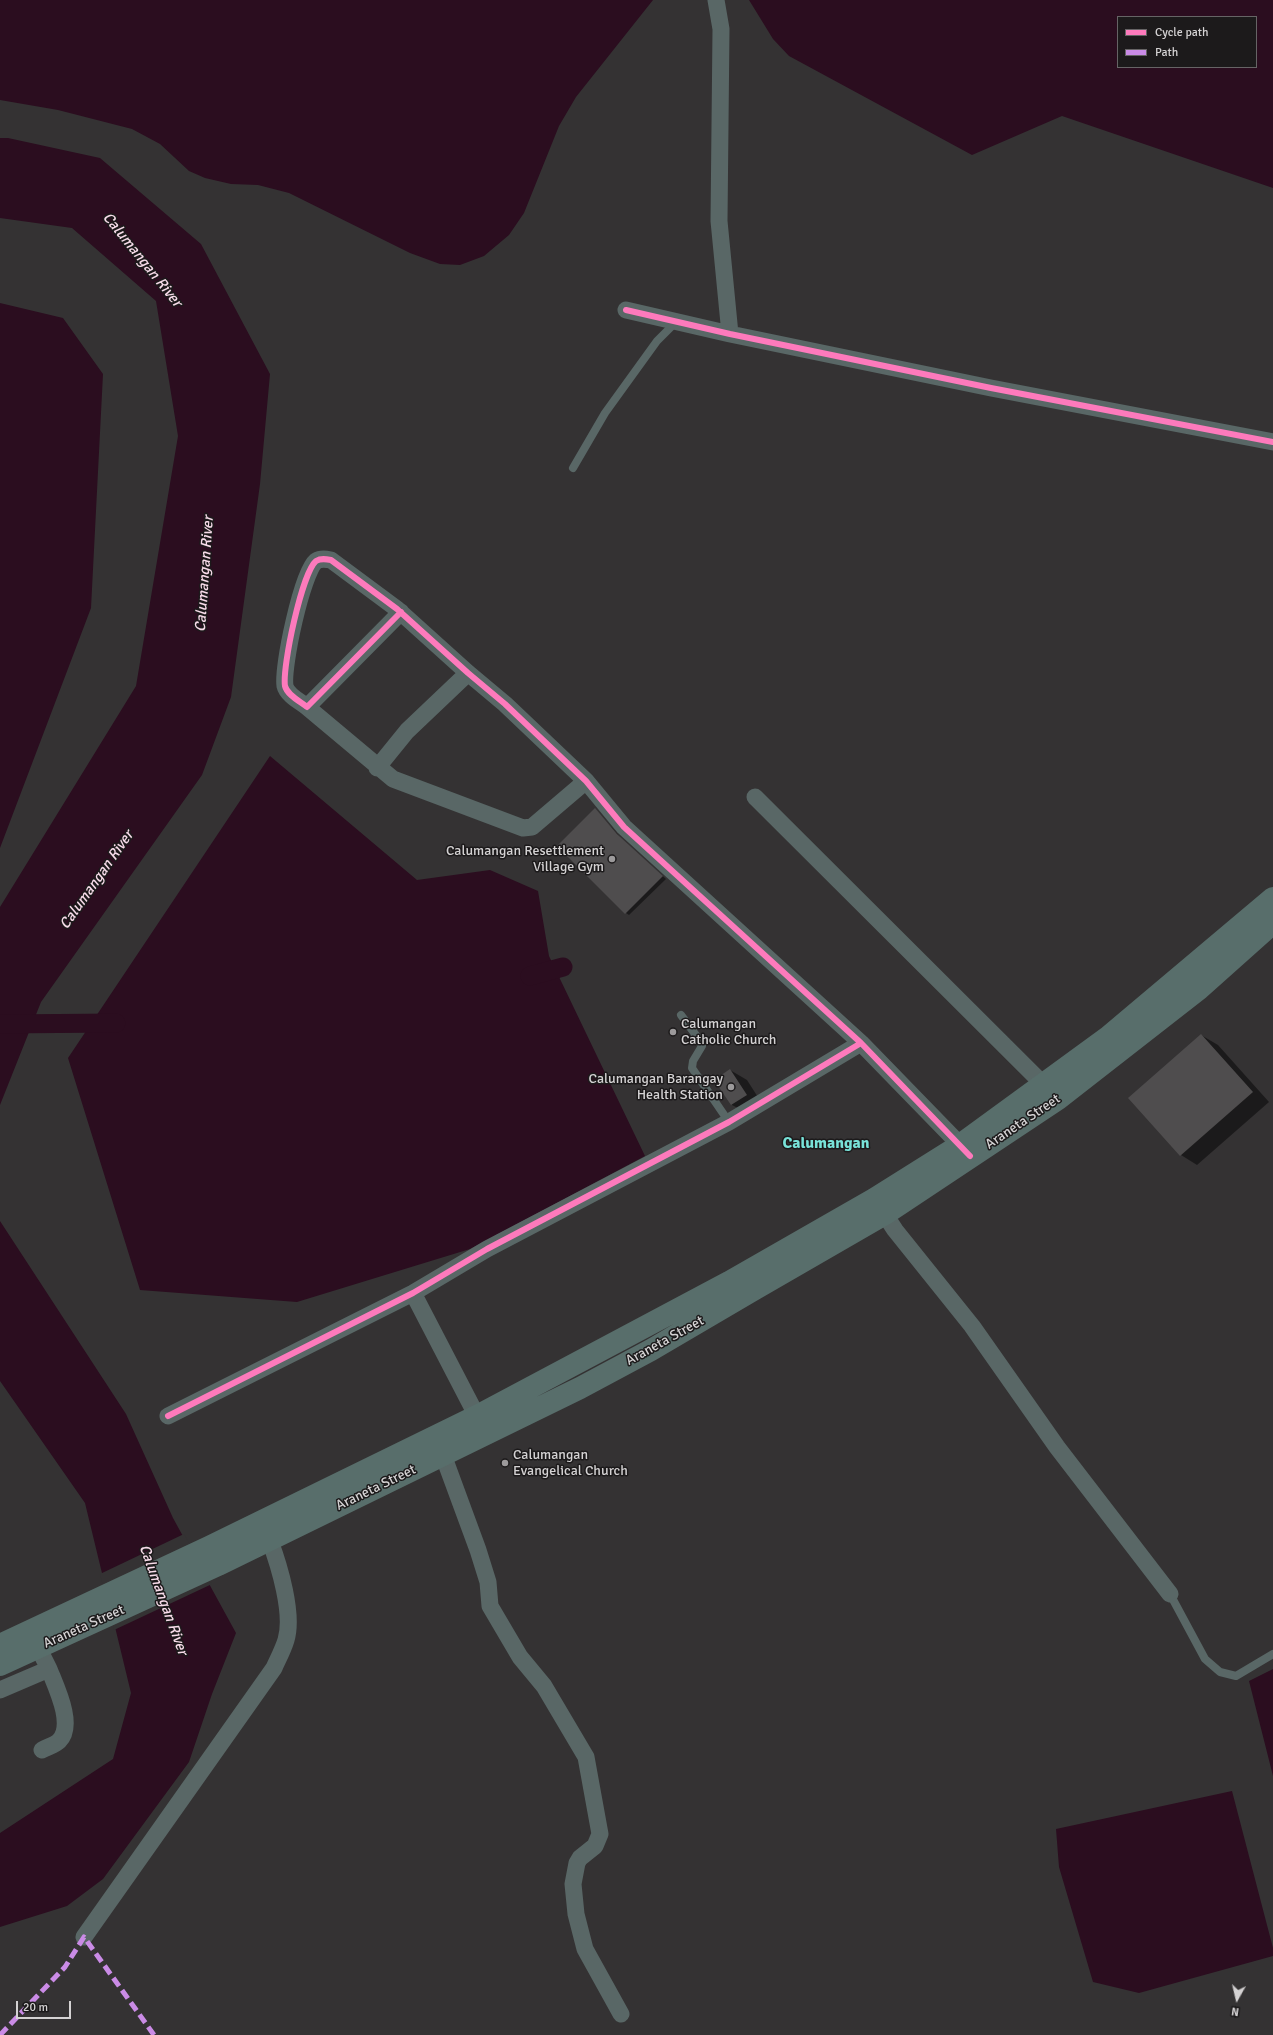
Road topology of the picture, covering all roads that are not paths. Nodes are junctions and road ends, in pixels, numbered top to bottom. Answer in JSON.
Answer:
{"nodes":[{"id":1,"x":716,"y":0,"type":"edge"},
{"id":2,"x":626,"y":310,"type":"dead end"},
{"id":3,"x":678,"y":321,"type":"junction"},
{"id":4,"x":730,"y":334,"type":"junction"},
{"id":5,"x":1273,"y":442,"type":"edge"},
{"id":6,"x":573,"y":468,"type":"dead end"},
{"id":7,"x":401,"y":612,"type":"junction"},
{"id":8,"x":468,"y":673,"type":"junction"},
{"id":9,"x":307,"y":707,"type":"junction"},
{"id":10,"x":377,"y":768,"type":"junction"},
{"id":11,"x":586,"y":781,"type":"junction"},
{"id":12,"x":755,"y":797,"type":"dead end"},
{"id":13,"x":1273,"y":898,"type":"edge"},
{"id":14,"x":1273,"y":923,"type":"edge"},
{"id":15,"x":681,"y":1014,"type":"dead end"},
{"id":16,"x":861,"y":1043,"type":"junction"},
{"id":17,"x":1050,"y":1092,"type":"junction"},
{"id":18,"x":729,"y":1122,"type":"junction"},
{"id":19,"x":965,"y":1151,"type":"junction"},
{"id":20,"x":886,"y":1217,"type":"junction"},
{"id":21,"x":412,"y":1293,"type":"junction"},
{"id":22,"x":168,"y":1416,"type":"dead end"},
{"id":23,"x":481,"y":1425,"type":"junction"},
{"id":24,"x":440,"y":1445,"type":"junction"},
{"id":25,"x":270,"y":1540,"type":"junction"},
{"id":26,"x":214,"y":1556,"type":"junction"},
{"id":27,"x":1170,"y":1594,"type":"joint"},
{"id":28,"x":34,"y":1639,"type":"junction"},
{"id":29,"x":0,"y":1645,"type":"edge"},
{"id":30,"x":1273,"y":1654,"type":"edge"},
{"id":31,"x":0,"y":1665,"type":"edge"},
{"id":32,"x":49,"y":1669,"type":"junction"},
{"id":33,"x":0,"y":1690,"type":"edge"},
{"id":34,"x":42,"y":1750,"type":"dead end"},
{"id":35,"x":84,"y":1937,"type":"dead end"},
{"id":36,"x":621,"y":2014,"type":"dead end"}],
"edges":[{"from":1,"to":4,"type":"street"},
{"from":2,"to":3,"type":"street"},
{"from":3,"to":4,"type":"street"},
{"from":3,"to":6,"type":"lane"},
{"from":4,"to":5,"type":"street"},
{"from":7,"to":8,"type":"street"},
{"from":7,"to":9,"type":"street"},
{"from":7,"to":9,"type":"street"},
{"from":8,"to":10,"type":"street"},
{"from":8,"to":11,"type":"street"},
{"from":9,"to":10,"type":"street"},
{"from":10,"to":11,"type":"street"},
{"from":11,"to":16,"type":"street"},
{"from":12,"to":17,"type":"street"},
{"from":13,"to":17,"type":"highway"},
{"from":14,"to":17,"type":"highway","name":"Araneta Street"},
{"from":15,"to":18,"type":"lane"},
{"from":16,"to":18,"type":"street"},
{"from":16,"to":19,"type":"street"},
{"from":17,"to":19,"type":"highway"},
{"from":18,"to":21,"type":"street"},
{"from":19,"to":20,"type":"highway"},
{"from":20,"to":23,"type":"highway"},
{"from":20,"to":27,"type":"street"},
{"from":21,"to":22,"type":"street"},
{"from":21,"to":23,"type":"street"},
{"from":23,"to":24,"type":"highway"},
{"from":24,"to":25,"type":"highway","name":"Araneta Street"},
{"from":24,"to":26,"type":"highway"},
{"from":24,"to":36,"type":"street"},
{"from":25,"to":26,"type":"highway","name":"Araneta Street"},
{"from":25,"to":35,"type":"street"},
{"from":26,"to":28,"type":"highway","name":"Araneta Street"},
{"from":27,"to":30,"type":"lane"},
{"from":28,"to":29,"type":"highway"},
{"from":28,"to":31,"type":"highway","name":"Araneta Street"},
{"from":28,"to":32,"type":"street"},
{"from":32,"to":33,"type":"street"},
{"from":32,"to":34,"type":"street"}]}
